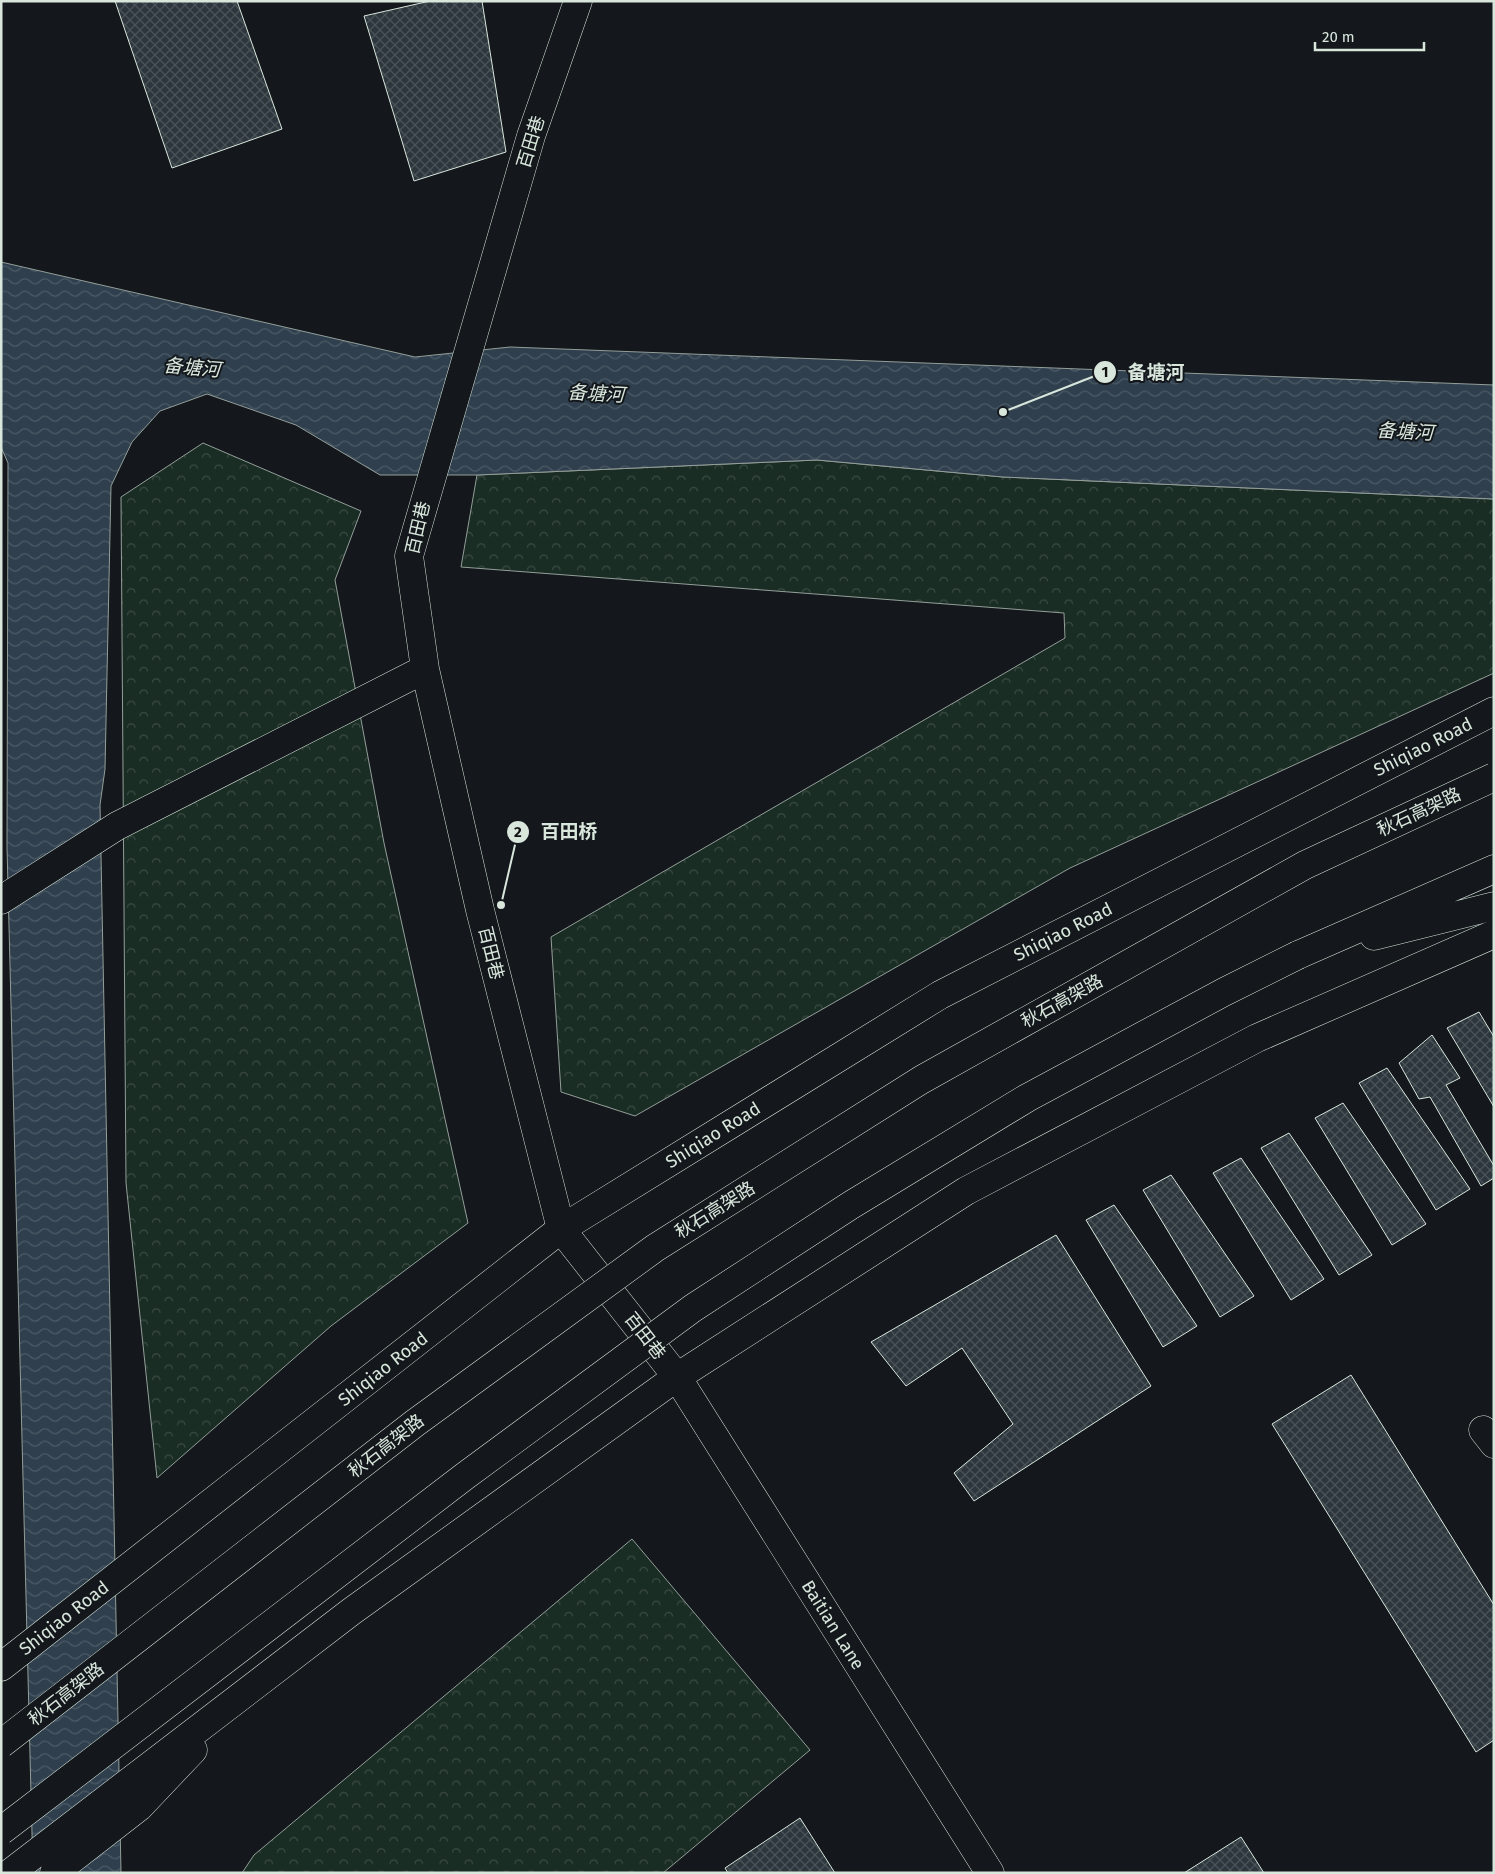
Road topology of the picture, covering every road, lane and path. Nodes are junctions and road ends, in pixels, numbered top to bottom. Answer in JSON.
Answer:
{"nodes":[{"id":1,"x":576,"y":2,"type":"edge"},
{"id":2,"x":425,"y":668,"type":"junction"},
{"id":3,"x":1494,"y":710,"type":"edge"},
{"id":4,"x":1494,"y":777,"type":"edge"},
{"id":5,"x":1494,"y":869,"type":"edge"},
{"id":6,"x":1,"y":900,"type":"edge"},
{"id":7,"x":1494,"y":906,"type":"edge"},
{"id":8,"x":1494,"y":934,"type":"edge"},
{"id":9,"x":1298,"y":955,"type":"junction"},
{"id":10,"x":561,"y":1229,"type":"junction"},
{"id":11,"x":677,"y":1377,"type":"junction"},
{"id":12,"x":1,"y":1667,"type":"edge"},
{"id":13,"x":251,"y":1689,"type":"junction"},
{"id":14,"x":1,"y":1744,"type":"edge"},
{"id":15,"x":1,"y":1831,"type":"edge"},
{"id":16,"x":10,"y":1873,"type":"edge"},
{"id":17,"x":54,"y":1873,"type":"edge"},
{"id":18,"x":990,"y":1873,"type":"edge"}],
"edges":[{"from":1,"to":2,"type":"main road","name":"百田巷"},
{"from":2,"to":6,"type":"main road"},
{"from":2,"to":10,"type":"main road","name":"百田巷"},
{"from":3,"to":10,"type":"main road","name":"Shiqiao Road"},
{"from":4,"to":14,"type":"main road","name":"秋石高架路","bridge":true},
{"from":5,"to":9,"type":"main road"},
{"from":7,"to":9,"type":"main road"},
{"from":8,"to":11,"type":"main road"},
{"from":9,"to":15,"type":"main road","bridge":true},
{"from":10,"to":11,"type":"main road","name":"百田巷"},
{"from":10,"to":12,"type":"main road","name":"Shiqiao Road"},
{"from":11,"to":13,"type":"main road"},
{"from":11,"to":18,"type":"main road","name":"Baitian Lane"},
{"from":13,"to":16,"type":"main road"},
{"from":13,"to":17,"type":"main road"}]}
